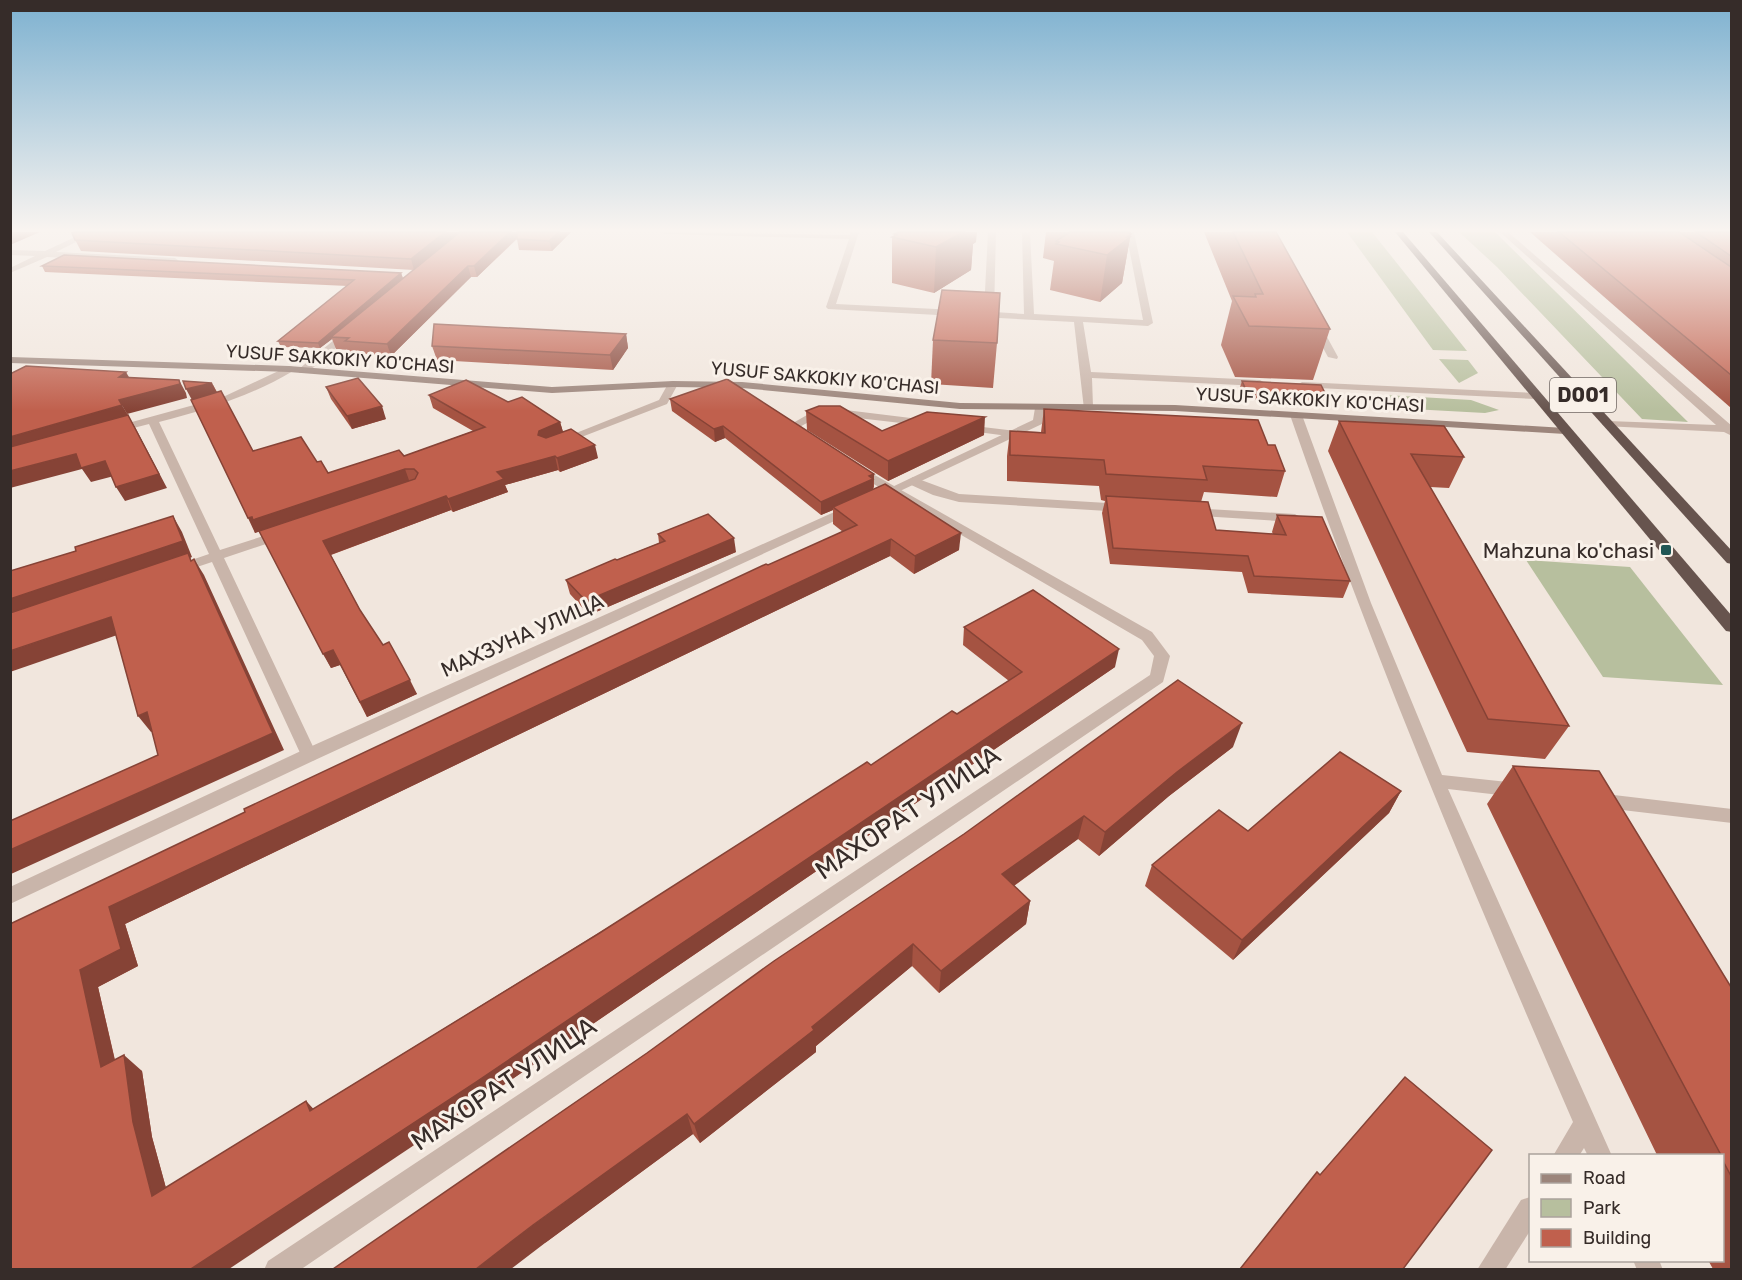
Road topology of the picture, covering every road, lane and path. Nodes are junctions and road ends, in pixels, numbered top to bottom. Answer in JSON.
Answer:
{"nodes":[{"id":1,"x":836,"y":292,"type":"edge"},
{"id":2,"x":989,"y":292,"type":"edge"},
{"id":3,"x":1028,"y":292,"type":"edge"},
{"id":4,"x":1142,"y":292,"type":"edge"},
{"id":5,"x":1457,"y":292,"type":"edge"},
{"id":6,"x":1488,"y":292,"type":"edge"},
{"id":7,"x":1572,"y":292,"type":"edge"},
{"id":8,"x":988,"y":315,"type":"junction"},
{"id":9,"x":1029,"y":317,"type":"junction"},
{"id":10,"x":1078,"y":319,"type":"junction"},
{"id":11,"x":1312,"y":319,"type":"edge"},
{"id":12,"x":356,"y":327,"type":"edge"},
{"id":13,"x":1333,"y":357,"type":"dead end"},
{"id":14,"x":10,"y":360,"type":"edge"},
{"id":15,"x":289,"y":369,"type":"junction"},
{"id":16,"x":303,"y":370,"type":"junction"},
{"id":17,"x":1086,"y":375,"type":"junction"},
{"id":18,"x":674,"y":384,"type":"junction"},
{"id":19,"x":1275,"y":384,"type":"edge"},
{"id":20,"x":1287,"y":384,"type":"edge"},
{"id":21,"x":830,"y":394,"type":"junction"},
{"id":22,"x":1536,"y":396,"type":"junction"},
{"id":23,"x":1088,"y":407,"type":"junction"},
{"id":24,"x":1040,"y":408,"type":"junction"},
{"id":25,"x":821,"y":410,"type":"junction"},
{"id":26,"x":1296,"y":415,"type":"junction"},
{"id":27,"x":153,"y":420,"type":"junction"},
{"id":28,"x":936,"y":424,"type":"edge"},
{"id":29,"x":1608,"y":424,"type":"junction"},
{"id":30,"x":792,"y":427,"type":"edge"},
{"id":31,"x":959,"y":427,"type":"edge"},
{"id":32,"x":1565,"y":431,"type":"junction"},
{"id":33,"x":1730,"y":431,"type":"edge"},
{"id":34,"x":1016,"y":434,"type":"junction"},
{"id":35,"x":98,"y":435,"type":"edge"},
{"id":36,"x":549,"y":446,"type":"edge"},
{"id":37,"x":846,"y":462,"type":"edge"},
{"id":38,"x":914,"y":481,"type":"junction"},
{"id":39,"x":892,"y":491,"type":"junction"},
{"id":40,"x":1132,"y":508,"type":"edge"},
{"id":41,"x":1179,"y":511,"type":"edge"},
{"id":42,"x":1319,"y":519,"type":"junction"},
{"id":43,"x":293,"y":530,"type":"edge"},
{"id":44,"x":215,"y":557,"type":"junction"},
{"id":45,"x":1731,"y":560,"type":"edge"},
{"id":46,"x":161,"y":576,"type":"edge"},
{"id":47,"x":1731,"y":627,"type":"edge"},
{"id":48,"x":309,"y":755,"type":"junction"},
{"id":49,"x":1436,"y":781,"type":"junction"},
{"id":50,"x":1531,"y":792,"type":"edge"},
{"id":51,"x":1578,"y":798,"type":"edge"},
{"id":52,"x":1731,"y":816,"type":"edge"},
{"id":53,"x":10,"y":896,"type":"edge"},
{"id":54,"x":1586,"y":1124,"type":"junction"},
{"id":55,"x":1566,"y":1154,"type":"edge"},
{"id":56,"x":1600,"y":1154,"type":"edge"},
{"id":57,"x":1529,"y":1210,"type":"edge"},
{"id":58,"x":277,"y":1269,"type":"edge"},
{"id":59,"x":1490,"y":1269,"type":"edge"}],
"edges":[{"from":1,"to":8,"type":"street"},
{"from":2,"to":8,"type":"street"},
{"from":3,"to":9,"type":"street"},
{"from":4,"to":10,"type":"street"},
{"from":5,"to":22,"type":"highway","number":"D001"},
{"from":6,"to":29,"type":"highway","number":"D001"},
{"from":7,"to":33,"type":"street"},
{"from":8,"to":9,"type":"street"},
{"from":9,"to":10,"type":"street"},
{"from":10,"to":17,"type":"street"},
{"from":11,"to":13,"type":"street"},
{"from":12,"to":16,"type":"street"},
{"from":14,"to":15,"type":"main road","name":"YUSUF SAKKOKIY KO'CHASI"},
{"from":15,"to":16,"type":"main road","name":"YUSUF SAKKOKIY KO'CHASI"},
{"from":15,"to":27,"type":"street"},
{"from":16,"to":18,"type":"main road","name":"YUSUF SAKKOKIY KO'CHASI"},
{"from":17,"to":19,"type":"street"},
{"from":17,"to":23,"type":"street"},
{"from":18,"to":21,"type":"main road","name":"YUSUF SAKKOKIY KO'CHASI"},
{"from":18,"to":36,"type":"street"},
{"from":20,"to":22,"type":"street"},
{"from":21,"to":24,"type":"main road","name":"YUSUF SAKKOKIY KO'CHASI"},
{"from":21,"to":25,"type":"street"},
{"from":22,"to":32,"type":"highway","number":"D001"},
{"from":23,"to":24,"type":"main road","name":"YUSUF SAKKOKIY KO'CHASI"},
{"from":23,"to":26,"type":"main road","name":"YUSUF SAKKOKIY KO'CHASI"},
{"from":24,"to":34,"type":"street","name":"МАХЗУНА УЛИЦА"},
{"from":25,"to":28,"type":"street"},
{"from":25,"to":30,"type":"street"},
{"from":26,"to":32,"type":"main road","name":"YUSUF SAKKOKIY KO'CHASI"},
{"from":26,"to":42,"type":"street"},
{"from":27,"to":35,"type":"street"},
{"from":27,"to":44,"type":"street"},
{"from":29,"to":33,"type":"street"},
{"from":29,"to":45,"type":"highway","number":"D001"},
{"from":31,"to":34,"type":"street"},
{"from":32,"to":47,"type":"highway","number":"D001"},
{"from":34,"to":38,"type":"street","name":"МАХЗУНА УЛИЦА"},
{"from":37,"to":39,"type":"street","name":"МАХОРАТ УЛИЦА"},
{"from":38,"to":39,"type":"street","name":"МАХЗУНА УЛИЦА"},
{"from":38,"to":40,"type":"street"},
{"from":39,"to":48,"type":"street","name":"МАХЗУНА УЛИЦА"},
{"from":39,"to":58,"type":"street","name":"МАХОРАТ УЛИЦА"},
{"from":41,"to":42,"type":"street"},
{"from":42,"to":49,"type":"street"},
{"from":43,"to":44,"type":"street"},
{"from":44,"to":46,"type":"street"},
{"from":44,"to":48,"type":"street"},
{"from":48,"to":53,"type":"street","name":"МАХЗУНА УЛИЦА"},
{"from":49,"to":50,"type":"street"},
{"from":49,"to":54,"type":"street"},
{"from":51,"to":52,"type":"street"},
{"from":54,"to":55,"type":"street"},
{"from":54,"to":56,"type":"street"},
{"from":57,"to":59,"type":"street"}]}
